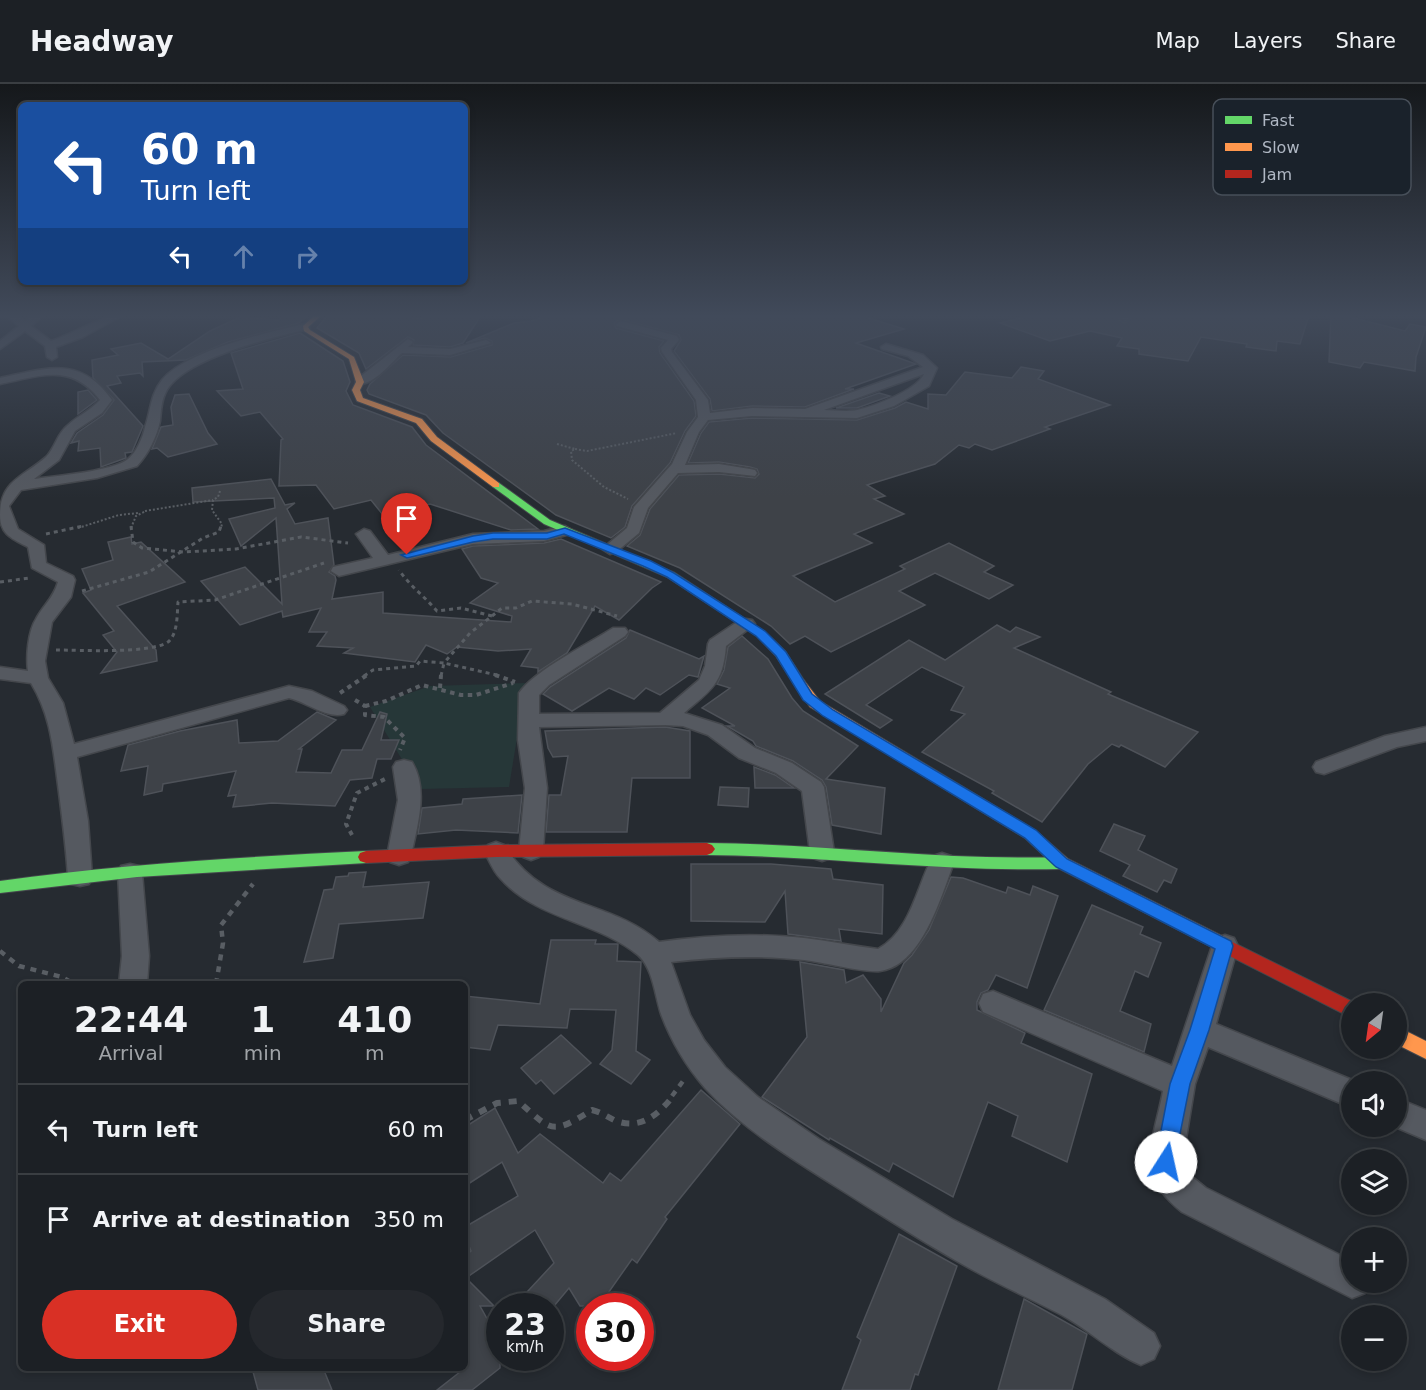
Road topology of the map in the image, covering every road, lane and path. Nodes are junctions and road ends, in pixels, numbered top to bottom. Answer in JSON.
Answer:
{"nodes":[{"id":1,"x":22,"y":376,"type":"edge"},
{"id":2,"x":80,"y":376,"type":"edge"},
{"id":3,"x":174,"y":376,"type":"edge"},
{"id":4,"x":358,"y":376,"type":"edge"},
{"id":5,"x":370,"y":376,"type":"edge"},
{"id":6,"x":684,"y":376,"type":"edge"},
{"id":7,"x":909,"y":376,"type":"edge"},
{"id":8,"x":928,"y":376,"type":"edge"},
{"id":9,"x":0,"y":381,"type":"edge"},
{"id":10,"x":360,"y":382,"type":"junction"},
{"id":11,"x":805,"y":413,"type":"junction"},
{"id":12,"x":704,"y":417,"type":"junction"},
{"id":13,"x":693,"y":432,"type":"junction"},
{"id":14,"x":557,"y":444,"type":"dead end"},
{"id":15,"x":574,"y":449,"type":"junction"},
{"id":16,"x":675,"y":469,"type":"junction"},
{"id":17,"x":750,"y":474,"type":"dead end"},
{"id":18,"x":16,"y":487,"type":"junction"},
{"id":19,"x":220,"y":491,"type":"dead end"},
{"id":20,"x":213,"y":500,"type":"junction"},
{"id":21,"x":641,"y":507,"type":"junction"},
{"id":22,"x":146,"y":511,"type":"junction"},
{"id":23,"x":565,"y":531,"type":"junction"},
{"id":24,"x":364,"y":534,"type":"dead end"},
{"id":25,"x":29,"y":540,"type":"junction"},
{"id":26,"x":610,"y":549,"type":"junction"},
{"id":27,"x":184,"y":552,"type":"junction"},
{"id":28,"x":384,"y":561,"type":"junction"},
{"id":29,"x":332,"y":567,"type":"joint"},
{"id":30,"x":62,"y":597,"type":"junction"},
{"id":31,"x":492,"y":616,"type":"junction"},
{"id":32,"x":746,"y":624,"type":"junction"},
{"id":33,"x":619,"y":632,"type":"joint"},
{"id":34,"x":38,"y":652,"type":"junction"},
{"id":35,"x":444,"y":663,"type":"junction"},
{"id":36,"x":0,"y":673,"type":"edge"},
{"id":37,"x":38,"y":678,"type":"junction"},
{"id":38,"x":523,"y":686,"type":"junction"},
{"id":39,"x":440,"y":688,"type":"junction"},
{"id":40,"x":365,"y":706,"type":"junction"},
{"id":41,"x":337,"y":710,"type":"dead end"},
{"id":42,"x":665,"y":718,"type":"junction"},
{"id":43,"x":529,"y":721,"type":"junction"},
{"id":44,"x":1426,"y":734,"type":"edge"},
{"id":45,"x":66,"y":753,"type":"junction"},
{"id":46,"x":404,"y":767,"type":"junction"},
{"id":47,"x":1324,"y":767,"type":"dead end"},
{"id":48,"x":496,"y":851,"type":"junction"},
{"id":49,"x":531,"y":851,"type":"junction"},
{"id":50,"x":822,"y":852,"type":"junction"},
{"id":51,"x":399,"y":856,"type":"junction"},
{"id":52,"x":363,"y":857,"type":"junction"},
{"id":53,"x":258,"y":862,"type":"junction"},
{"id":54,"x":942,"y":862,"type":"junction"},
{"id":55,"x":1062,"y":863,"type":"junction"},
{"id":56,"x":130,"y":873,"type":"junction"},
{"id":57,"x":80,"y":877,"type":"junction"},
{"id":58,"x":0,"y":886,"type":"edge"},
{"id":59,"x":1224,"y":946,"type":"junction"},
{"id":60,"x":0,"y":951,"type":"edge"},
{"id":61,"x":654,"y":954,"type":"junction"},
{"id":62,"x":69,"y":981,"type":"edge"},
{"id":63,"x":133,"y":981,"type":"edge"},
{"id":64,"x":217,"y":981,"type":"edge"},
{"id":65,"x":993,"y":1003,"type":"dead end"},
{"id":66,"x":1341,"y":1005,"type":"edge"},
{"id":67,"x":1200,"y":1030,"type":"junction"},
{"id":68,"x":1407,"y":1040,"type":"edge"},
{"id":69,"x":1426,"y":1051,"type":"edge"},
{"id":70,"x":698,"y":1059,"type":"junction"},
{"id":71,"x":1180,"y":1084,"type":"junction"},
{"id":72,"x":1341,"y":1089,"type":"edge"},
{"id":73,"x":1407,"y":1117,"type":"edge"},
{"id":74,"x":468,"y":1118,"type":"edge"},
{"id":75,"x":1426,"y":1125,"type":"edge"},
{"id":76,"x":1341,"y":1275,"type":"edge"},
{"id":77,"x":1141,"y":1346,"type":"dead end"}],
"edges":[{"from":1,"to":9,"type":"street"},
{"from":2,"to":18,"type":"street"},
{"from":3,"to":18,"type":"street"},
{"from":4,"to":10,"type":"street"},
{"from":5,"to":10,"type":"street"},
{"from":6,"to":12,"type":"street"},
{"from":7,"to":11,"type":"street"},
{"from":8,"to":11,"type":"street"},
{"from":10,"to":23,"type":"street"},
{"from":11,"to":12,"type":"street"},
{"from":12,"to":13,"type":"street"},
{"from":13,"to":15,"type":"path"},
{"from":13,"to":16,"type":"street"},
{"from":14,"to":15,"type":"path"},
{"from":15,"to":21,"type":"path"},
{"from":16,"to":17,"type":"street"},
{"from":16,"to":21,"type":"street"},
{"from":18,"to":25,"type":"street"},
{"from":19,"to":20,"type":"path"},
{"from":20,"to":22,"type":"path"},
{"from":20,"to":27,"type":"path"},
{"from":21,"to":26,"type":"street"},
{"from":22,"to":25,"type":"path"},
{"from":22,"to":27,"type":"path"},
{"from":23,"to":26,"type":"street"},
{"from":23,"to":28,"type":"street"},
{"from":24,"to":28,"type":"street"},
{"from":25,"to":30,"type":"street"},
{"from":26,"to":32,"type":"street"},
{"from":27,"to":28,"type":"path"},
{"from":27,"to":30,"type":"path"},
{"from":28,"to":29,"type":"street"},
{"from":28,"to":31,"type":"path"},
{"from":29,"to":34,"type":"path"},
{"from":30,"to":34,"type":"street"},
{"from":31,"to":33,"type":"path"},
{"from":31,"to":35,"type":"path"},
{"from":32,"to":42,"type":"street"},
{"from":32,"to":55,"type":"street"},
{"from":33,"to":38,"type":"street"},
{"from":34,"to":37,"type":"street"},
{"from":35,"to":38,"type":"path"},
{"from":35,"to":39,"type":"path"},
{"from":35,"to":40,"type":"path"},
{"from":36,"to":37,"type":"street"},
{"from":37,"to":45,"type":"street"},
{"from":38,"to":39,"type":"path"},
{"from":38,"to":43,"type":"street"},
{"from":39,"to":40,"type":"path"},
{"from":40,"to":46,"type":"path"},
{"from":41,"to":45,"type":"street"},
{"from":42,"to":43,"type":"street"},
{"from":42,"to":50,"type":"street"},
{"from":43,"to":49,"type":"street"},
{"from":44,"to":47,"type":"street"},
{"from":45,"to":57,"type":"street"},
{"from":46,"to":51,"type":"street"},
{"from":46,"to":52,"type":"path"},
{"from":48,"to":49,"type":"street"},
{"from":48,"to":51,"type":"street"},
{"from":48,"to":61,"type":"street"},
{"from":49,"to":50,"type":"street"},
{"from":50,"to":54,"type":"street"},
{"from":51,"to":52,"type":"street"},
{"from":52,"to":53,"type":"street"},
{"from":53,"to":56,"type":"street"},
{"from":53,"to":64,"type":"path"},
{"from":54,"to":55,"type":"street"},
{"from":54,"to":61,"type":"street"},
{"from":55,"to":59,"type":"street"},
{"from":56,"to":57,"type":"street"},
{"from":56,"to":63,"type":"street"},
{"from":57,"to":58,"type":"street"},
{"from":59,"to":66,"type":"street"},
{"from":59,"to":67,"type":"street"},
{"from":60,"to":62,"type":"path"},
{"from":61,"to":70,"type":"street"},
{"from":65,"to":71,"type":"street"},
{"from":67,"to":71,"type":"street"},
{"from":67,"to":72,"type":"street"},
{"from":68,"to":69,"type":"street"},
{"from":70,"to":74,"type":"path"},
{"from":70,"to":77,"type":"street"},
{"from":71,"to":76,"type":"street"},
{"from":73,"to":75,"type":"street"}]}
